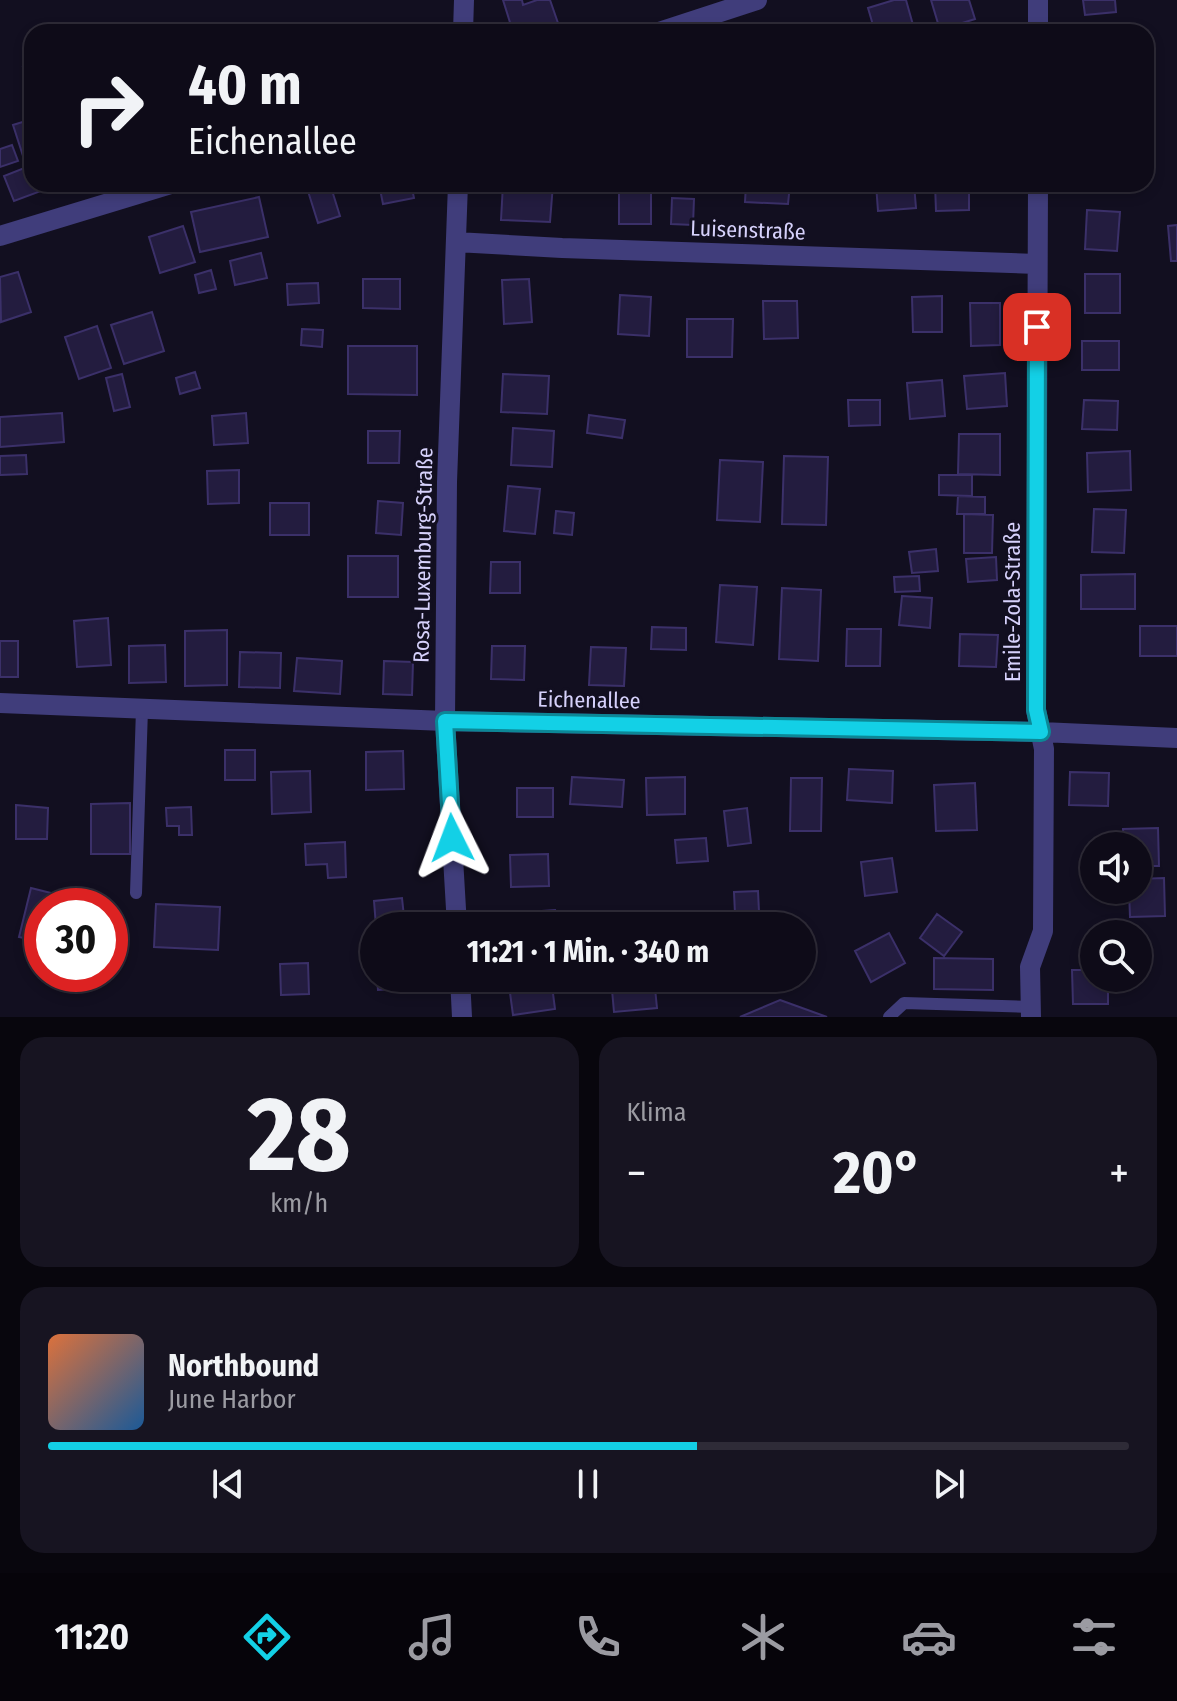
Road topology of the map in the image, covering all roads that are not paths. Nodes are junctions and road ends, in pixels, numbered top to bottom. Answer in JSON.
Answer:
{"nodes":[{"id":1,"x":464,"y":0,"type":"edge"},
{"id":2,"x":757,"y":0,"type":"edge"},
{"id":3,"x":1038,"y":0,"type":"edge"},
{"id":4,"x":463,"y":24,"type":"edge"},
{"id":5,"x":684,"y":24,"type":"edge"},
{"id":6,"x":1038,"y":24,"type":"edge"},
{"id":7,"x":145,"y":192,"type":"edge"},
{"id":8,"x":458,"y":192,"type":"edge"},
{"id":9,"x":1038,"y":192,"type":"edge"},
{"id":10,"x":0,"y":236,"type":"edge"},
{"id":11,"x":456,"y":242,"type":"junction"},
{"id":12,"x":1037,"y":264,"type":"junction"},
{"id":13,"x":0,"y":703,"type":"edge"},
{"id":14,"x":142,"y":709,"type":"junction"},
{"id":15,"x":445,"y":721,"type":"junction"},
{"id":16,"x":1041,"y":732,"type":"junction"},
{"id":17,"x":1177,"y":738,"type":"edge"},
{"id":18,"x":136,"y":893,"type":"dead end"},
{"id":19,"x":456,"y":912,"type":"edge"},
{"id":20,"x":461,"y":992,"type":"edge"},
{"id":21,"x":1031,"y":1012,"type":"edge"},
{"id":22,"x":462,"y":1017,"type":"edge"},
{"id":23,"x":889,"y":1017,"type":"edge"}],
"edges":[{"from":1,"to":4,"type":"street"},
{"from":2,"to":5,"type":"street"},
{"from":3,"to":6,"type":"street"},
{"from":7,"to":10,"type":"street"},
{"from":8,"to":11,"type":"street","name":"Rosa-Luxemburg-Straße"},
{"from":9,"to":12,"type":"street","name":"Emile-Zola-Straße"},
{"from":11,"to":12,"type":"street","name":"Luisenstraße"},
{"from":11,"to":15,"type":"street","name":"Rosa-Luxemburg-Straße"},
{"from":12,"to":16,"type":"street","name":"Emile-Zola-Straße"},
{"from":13,"to":14,"type":"street","name":"Eichenallee"},
{"from":14,"to":15,"type":"street","name":"Eichenallee"},
{"from":14,"to":18,"type":"lane"},
{"from":15,"to":16,"type":"street","name":"Eichenallee"},
{"from":15,"to":19,"type":"street","name":"Rosa-Luxemburg-Straße"},
{"from":16,"to":17,"type":"street","name":"Eichenallee"},
{"from":16,"to":21,"type":"street","name":"Emile-Zola-Straße"},
{"from":20,"to":22,"type":"street"},
{"from":21,"to":23,"type":"lane"}]}
